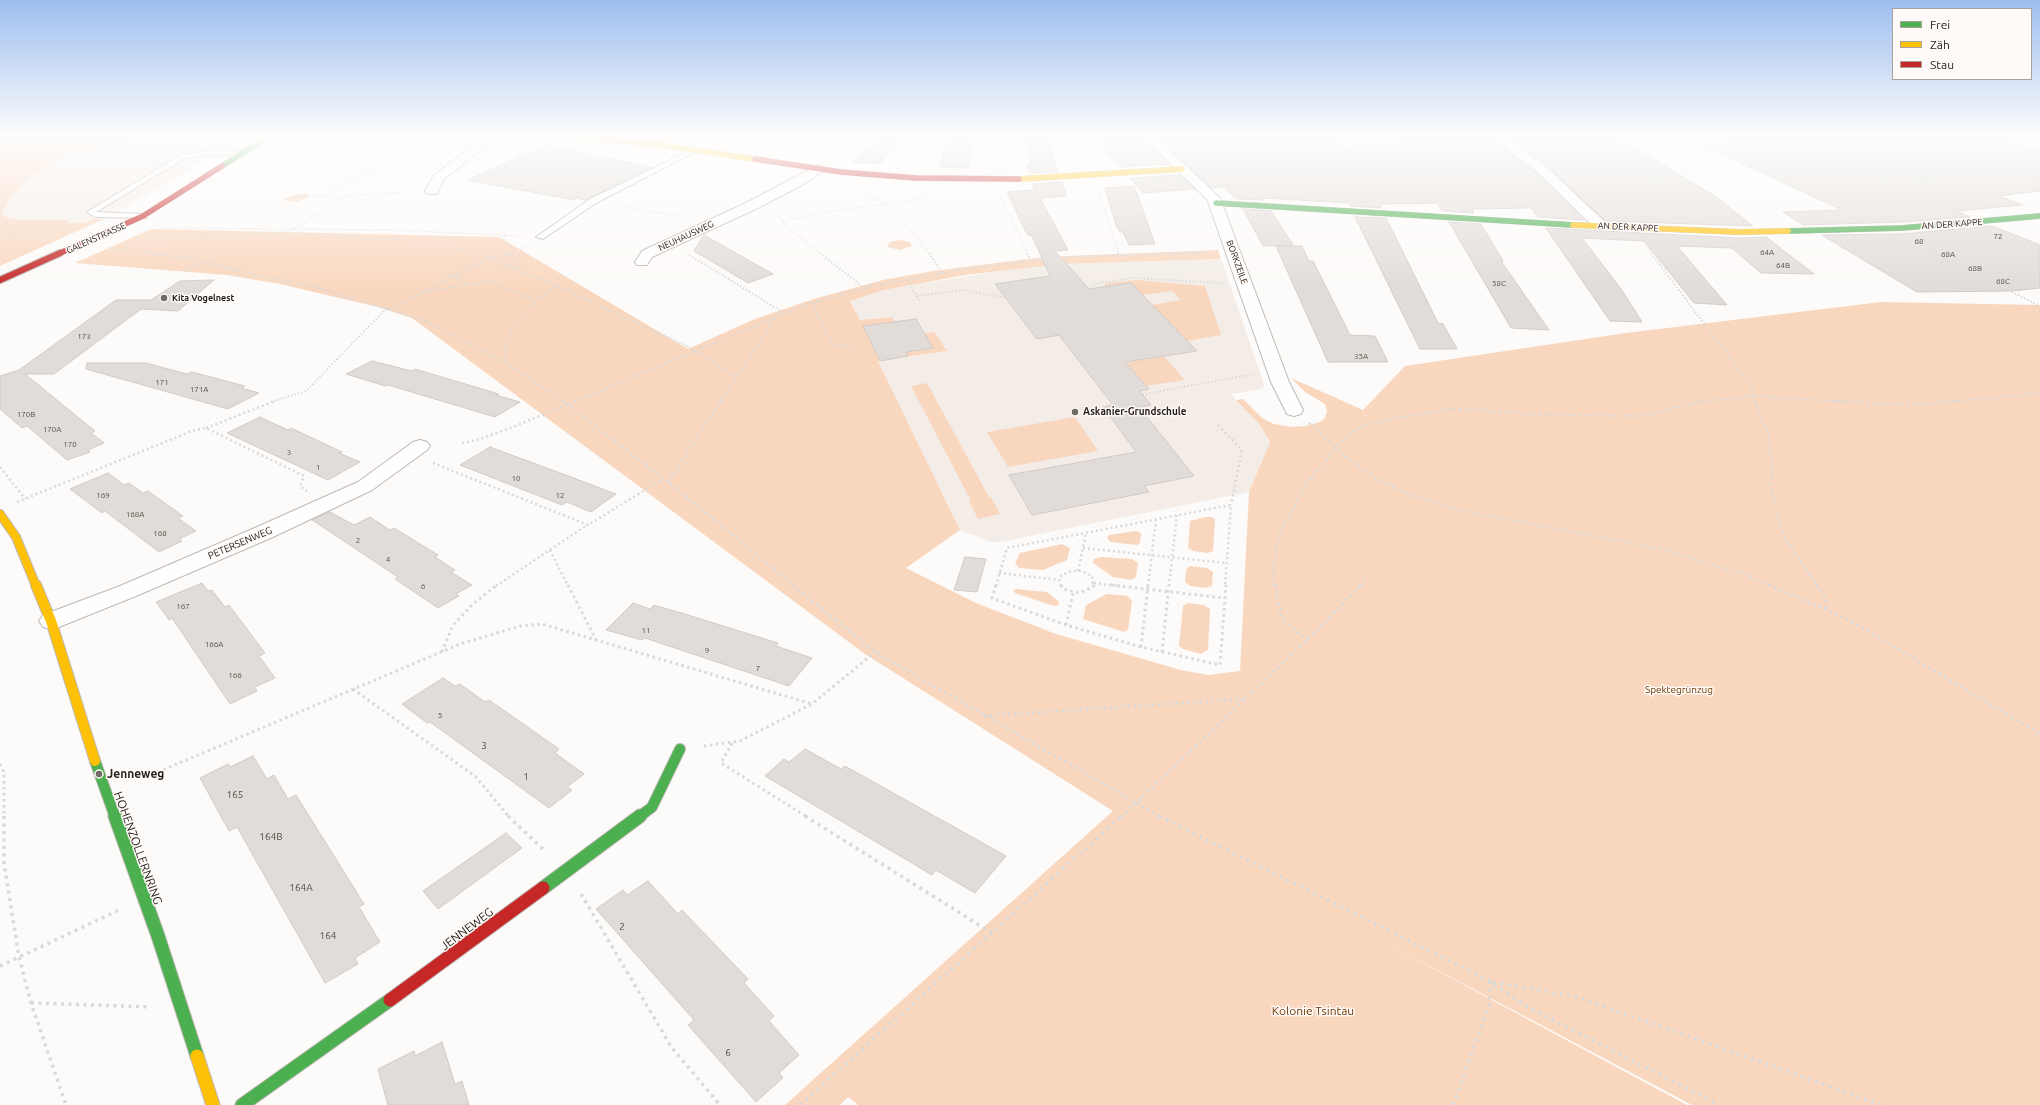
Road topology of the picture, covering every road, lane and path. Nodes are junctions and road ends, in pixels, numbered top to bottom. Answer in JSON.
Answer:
{"nodes":[{"id":1,"x":1095,"y":187,"type":"dead end"},
{"id":2,"x":131,"y":188,"type":"edge"},
{"id":3,"x":189,"y":188,"type":"edge"},
{"id":4,"x":338,"y":188,"type":"edge"},
{"id":5,"x":434,"y":188,"type":"edge"},
{"id":6,"x":619,"y":188,"type":"edge"},
{"id":7,"x":786,"y":188,"type":"edge"},
{"id":8,"x":1202,"y":188,"type":"edge"},
{"id":9,"x":1561,"y":188,"type":"edge"},
{"id":10,"x":1666,"y":188,"type":"edge"},
{"id":11,"x":1903,"y":188,"type":"edge"},
{"id":12,"x":1941,"y":188,"type":"edge"},
{"id":13,"x":432,"y":191,"type":"dead end"},
{"id":14,"x":998,"y":191,"type":"dead end"},
{"id":15,"x":406,"y":192,"type":"dead end"},
{"id":16,"x":863,"y":193,"type":"dead end"},
{"id":17,"x":327,"y":195,"type":"junction"},
{"id":18,"x":345,"y":196,"type":"junction"},
{"id":19,"x":929,"y":197,"type":"dead end"},
{"id":20,"x":288,"y":198,"type":"dead end"},
{"id":21,"x":591,"y":202,"type":"junction"},
{"id":22,"x":1216,"y":203,"type":"junction"},
{"id":23,"x":888,"y":204,"type":"junction"},
{"id":24,"x":1985,"y":205,"type":"dead end"},
{"id":25,"x":1950,"y":207,"type":"dead end"},
{"id":26,"x":775,"y":213,"type":"dead end"},
{"id":27,"x":1708,"y":214,"type":"dead end"},
{"id":28,"x":143,"y":216,"type":"junction"},
{"id":29,"x":683,"y":216,"type":"dead end"},
{"id":30,"x":2040,"y":216,"type":"edge"},
{"id":31,"x":783,"y":221,"type":"junction"},
{"id":32,"x":1601,"y":226,"type":"junction"},
{"id":33,"x":153,"y":228,"type":"dead end"},
{"id":34,"x":252,"y":229,"type":"junction"},
{"id":35,"x":294,"y":229,"type":"junction"},
{"id":36,"x":245,"y":233,"type":"junction"},
{"id":37,"x":0,"y":234,"type":"edge"},
{"id":38,"x":504,"y":235,"type":"junction"},
{"id":39,"x":540,"y":237,"type":"junction"},
{"id":40,"x":1641,"y":240,"type":"dead end"},
{"id":41,"x":47,"y":242,"type":"dead end"},
{"id":42,"x":1918,"y":246,"type":"dead end"},
{"id":43,"x":683,"y":251,"type":"dead end"},
{"id":44,"x":512,"y":253,"type":"junction"},
{"id":45,"x":1216,"y":253,"type":"dead end"},
{"id":46,"x":1119,"y":255,"type":"junction"},
{"id":47,"x":493,"y":258,"type":"junction"},
{"id":48,"x":1031,"y":261,"type":"junction"},
{"id":49,"x":202,"y":262,"type":"junction"},
{"id":50,"x":642,"y":262,"type":"dead end"},
{"id":51,"x":518,"y":269,"type":"junction"},
{"id":52,"x":187,"y":271,"type":"dead end"},
{"id":53,"x":942,"y":272,"type":"junction"},
{"id":54,"x":453,"y":275,"type":"junction"},
{"id":55,"x":906,"y":278,"type":"junction"},
{"id":56,"x":0,"y":280,"type":"edge"},
{"id":57,"x":1225,"y":283,"type":"dead end"},
{"id":58,"x":467,"y":285,"type":"junction"},
{"id":59,"x":557,"y":286,"type":"junction"},
{"id":60,"x":864,"y":288,"type":"junction"},
{"id":61,"x":421,"y":292,"type":"junction"},
{"id":62,"x":917,"y":296,"type":"junction"},
{"id":63,"x":1007,"y":298,"type":"dead end"},
{"id":64,"x":535,"y":301,"type":"junction"},
{"id":65,"x":812,"y":302,"type":"junction"},
{"id":66,"x":920,"y":302,"type":"dead end"},
{"id":67,"x":2040,"y":306,"type":"edge"},
{"id":68,"x":388,"y":308,"type":"junction"},
{"id":69,"x":784,"y":313,"type":"junction"},
{"id":70,"x":777,"y":316,"type":"junction"},
{"id":71,"x":860,"y":347,"type":"dead end"},
{"id":72,"x":695,"y":350,"type":"junction"},
{"id":73,"x":1135,"y":350,"type":"dead end"},
{"id":74,"x":506,"y":363,"type":"junction"},
{"id":75,"x":1256,"y":374,"type":"dead end"},
{"id":76,"x":736,"y":377,"type":"junction"},
{"id":77,"x":2040,"y":393,"type":"edge"},
{"id":78,"x":1139,"y":395,"type":"dead end"},
{"id":79,"x":1753,"y":396,"type":"junction"},
{"id":80,"x":568,"y":404,"type":"junction"},
{"id":81,"x":1294,"y":410,"type":"joint"},
{"id":82,"x":1218,"y":425,"type":"dead end"},
{"id":83,"x":206,"y":428,"type":"junction"},
{"id":84,"x":462,"y":443,"type":"dead end"},
{"id":85,"x":1335,"y":446,"type":"junction"},
{"id":86,"x":425,"y":454,"type":"joint"},
{"id":87,"x":0,"y":467,"type":"edge"},
{"id":88,"x":663,"y":479,"type":"junction"},
{"id":89,"x":668,"y":482,"type":"junction"},
{"id":90,"x":312,"y":494,"type":"dead end"},
{"id":91,"x":25,"y":499,"type":"junction"},
{"id":92,"x":12,"y":504,"type":"dead end"},
{"id":93,"x":1231,"y":505,"type":"junction"},
{"id":94,"x":0,"y":514,"type":"edge"},
{"id":95,"x":1177,"y":516,"type":"junction"},
{"id":96,"x":1156,"y":520,"type":"junction"},
{"id":97,"x":588,"y":525,"type":"junction"},
{"id":98,"x":1086,"y":533,"type":"junction"},
{"id":99,"x":1083,"y":548,"type":"junction"},
{"id":100,"x":550,"y":550,"type":"junction"},
{"id":101,"x":1152,"y":555,"type":"junction"},
{"id":102,"x":1172,"y":557,"type":"junction"},
{"id":103,"x":1226,"y":563,"type":"junction"},
{"id":104,"x":1078,"y":571,"type":"junction"},
{"id":105,"x":999,"y":573,"type":"junction"},
{"id":106,"x":1059,"y":580,"type":"junction"},
{"id":107,"x":1366,"y":580,"type":"dead end"},
{"id":108,"x":1094,"y":584,"type":"junction"},
{"id":109,"x":1148,"y":590,"type":"junction"},
{"id":110,"x":1168,"y":592,"type":"junction"},
{"id":111,"x":1074,"y":593,"type":"junction"},
{"id":112,"x":1224,"y":598,"type":"junction"},
{"id":113,"x":1826,"y":610,"type":"junction"},
{"id":114,"x":51,"y":621,"type":"junction"},
{"id":115,"x":1066,"y":625,"type":"junction"},
{"id":116,"x":596,"y":640,"type":"junction"},
{"id":117,"x":1307,"y":640,"type":"junction"},
{"id":118,"x":1141,"y":647,"type":"junction"},
{"id":119,"x":442,"y":652,"type":"junction"},
{"id":120,"x":875,"y":652,"type":"junction"},
{"id":121,"x":1162,"y":652,"type":"junction"},
{"id":122,"x":1245,"y":699,"type":"junction"},
{"id":123,"x":812,"y":704,"type":"junction"},
{"id":124,"x":984,"y":716,"type":"junction"},
{"id":125,"x":2040,"y":734,"type":"edge"},
{"id":126,"x":732,"y":743,"type":"junction"},
{"id":127,"x":680,"y":749,"type":"joint"},
{"id":128,"x":0,"y":764,"type":"edge"},
{"id":129,"x":158,"y":772,"type":"dead end"},
{"id":130,"x":1137,"y":802,"type":"junction"},
{"id":131,"x":144,"y":899,"type":"junction"},
{"id":132,"x":992,"y":933,"type":"junction"},
{"id":133,"x":18,"y":957,"type":"junction"},
{"id":134,"x":0,"y":966,"type":"edge"},
{"id":135,"x":1490,"y":981,"type":"junction"},
{"id":136,"x":31,"y":1003,"type":"junction"},
{"id":137,"x":180,"y":1008,"type":"junction"},
{"id":138,"x":66,"y":1105,"type":"edge"},
{"id":139,"x":213,"y":1105,"type":"edge"},
{"id":140,"x":242,"y":1105,"type":"edge"},
{"id":141,"x":800,"y":1105,"type":"edge"},
{"id":142,"x":1453,"y":1105,"type":"edge"},
{"id":143,"x":1719,"y":1105,"type":"edge"},
{"id":144,"x":1882,"y":1105,"type":"edge"}],
"edges":[{"from":1,"to":46,"type":"path"},
{"from":2,"to":28,"type":"lane"},
{"from":3,"to":28,"type":"street","name":"GALENSTRASSE"},
{"from":4,"to":17,"type":"path"},
{"from":5,"to":13,"type":"street"},
{"from":6,"to":21,"type":"lane"},
{"from":7,"to":50,"type":"street","name":"NEUHAUSWEG"},
{"from":8,"to":22,"type":"street","name":"BORKZEILE"},
{"from":9,"to":32,"type":"street"},
{"from":10,"to":27,"type":"path"},
{"from":11,"to":25,"type":"path"},
{"from":12,"to":24,"type":"path"},
{"from":14,"to":48,"type":"path"},
{"from":15,"to":18,"type":"path"},
{"from":16,"to":23,"type":"path"},
{"from":17,"to":18,"type":"path"},
{"from":17,"to":20,"type":"path"},
{"from":18,"to":35,"type":"path"},
{"from":19,"to":23,"type":"path"},
{"from":21,"to":29,"type":"path"},
{"from":21,"to":39,"type":"lane"},
{"from":22,"to":32,"type":"street","name":"AN DER KAPPE"},
{"from":22,"to":81,"type":"street","name":"BORKZEILE"},
{"from":23,"to":31,"type":"path"},
{"from":23,"to":53,"type":"path"},
{"from":26,"to":31,"type":"path"},
{"from":28,"to":56,"type":"street","name":"GALENSTRASSE"},
{"from":30,"to":32,"type":"street","name":"AN DER KAPPE"},
{"from":31,"to":60,"type":"path"},
{"from":33,"to":34,"type":"path"},
{"from":34,"to":35,"type":"path"},
{"from":34,"to":36,"type":"path"},
{"from":35,"to":38,"type":"path"},
{"from":36,"to":47,"type":"path"},
{"from":36,"to":49,"type":"path"},
{"from":37,"to":41,"type":"path"},
{"from":38,"to":39,"type":"path"},
{"from":38,"to":44,"type":"path"},
{"from":39,"to":44,"type":"path"},
{"from":40,"to":79,"type":"path"},
{"from":42,"to":67,"type":"path"},
{"from":43,"to":69,"type":"path"},
{"from":44,"to":47,"type":"path"},
{"from":44,"to":51,"type":"path"},
{"from":45,"to":46,"type":"path"},
{"from":46,"to":48,"type":"path"},
{"from":47,"to":51,"type":"path"},
{"from":47,"to":54,"type":"path"},
{"from":48,"to":53,"type":"path"},
{"from":49,"to":52,"type":"path"},
{"from":49,"to":68,"type":"path"},
{"from":51,"to":59,"type":"path"},
{"from":53,"to":55,"type":"path"},
{"from":54,"to":58,"type":"path"},
{"from":54,"to":61,"type":"path"},
{"from":55,"to":60,"type":"path"},
{"from":55,"to":62,"type":"path"},
{"from":57,"to":73,"type":"path"},
{"from":58,"to":61,"type":"path"},
{"from":58,"to":64,"type":"path"},
{"from":59,"to":64,"type":"path"},
{"from":59,"to":72,"type":"path"},
{"from":60,"to":65,"type":"path"},
{"from":61,"to":68,"type":"path"},
{"from":62,"to":63,"type":"path"},
{"from":62,"to":66,"type":"path"},
{"from":64,"to":74,"type":"path"},
{"from":65,"to":69,"type":"path"},
{"from":65,"to":71,"type":"path"},
{"from":68,"to":74,"type":"path"},
{"from":68,"to":83,"type":"path"},
{"from":69,"to":70,"type":"path"},
{"from":70,"to":72,"type":"path"},
{"from":70,"to":76,"type":"path"},
{"from":72,"to":76,"type":"path"},
{"from":72,"to":80,"type":"path"},
{"from":74,"to":80,"type":"path"},
{"from":75,"to":78,"type":"path"},
{"from":76,"to":89,"type":"path"},
{"from":77,"to":79,"type":"path"},
{"from":79,"to":85,"type":"path"},
{"from":79,"to":113,"type":"path"},
{"from":80,"to":84,"type":"path"},
{"from":80,"to":88,"type":"path"},
{"from":81,"to":85,"type":"path"},
{"from":82,"to":93,"type":"path"},
{"from":83,"to":90,"type":"path"},
{"from":83,"to":91,"type":"path"},
{"from":85,"to":113,"type":"path"},
{"from":85,"to":117,"type":"path"},
{"from":86,"to":97,"type":"path"},
{"from":86,"to":114,"type":"street","name":"PETERSENWEG"},
{"from":87,"to":91,"type":"path"},
{"from":88,"to":89,"type":"path"},
{"from":88,"to":97,"type":"path"},
{"from":89,"to":120,"type":"path"},
{"from":91,"to":92,"type":"path"},
{"from":93,"to":95,"type":"path"},
{"from":93,"to":103,"type":"path"},
{"from":94,"to":114,"type":"street","name":"HOHENZOLLERNRING"},
{"from":95,"to":96,"type":"path"},
{"from":95,"to":102,"type":"path"},
{"from":96,"to":98,"type":"path"},
{"from":96,"to":101,"type":"path"},
{"from":97,"to":100,"type":"path"},
{"from":98,"to":99,"type":"path"},
{"from":98,"to":105,"type":"path"},
{"from":99,"to":101,"type":"path"},
{"from":99,"to":104,"type":"path"},
{"from":100,"to":116,"type":"path"},
{"from":100,"to":119,"type":"path"},
{"from":101,"to":102,"type":"path"},
{"from":101,"to":109,"type":"path"},
{"from":102,"to":103,"type":"path"},
{"from":102,"to":110,"type":"path"},
{"from":103,"to":112,"type":"path"},
{"from":104,"to":106,"type":"path"},
{"from":104,"to":108,"type":"path"},
{"from":105,"to":106,"type":"path"},
{"from":105,"to":115,"type":"path"},
{"from":106,"to":111,"type":"path"},
{"from":107,"to":117,"type":"path"},
{"from":108,"to":109,"type":"path"},
{"from":108,"to":111,"type":"path"},
{"from":109,"to":110,"type":"path"},
{"from":109,"to":118,"type":"path"},
{"from":110,"to":112,"type":"path"},
{"from":110,"to":121,"type":"path"},
{"from":111,"to":115,"type":"path"},
{"from":112,"to":121,"type":"path"},
{"from":113,"to":125,"type":"path"},
{"from":114,"to":131,"type":"street","name":"HOHENZOLLERNRING"},
{"from":115,"to":118,"type":"path"},
{"from":116,"to":119,"type":"path"},
{"from":116,"to":123,"type":"path"},
{"from":117,"to":122,"type":"path"},
{"from":118,"to":121,"type":"path"},
{"from":119,"to":129,"type":"path"},
{"from":120,"to":123,"type":"path"},
{"from":120,"to":124,"type":"path"},
{"from":122,"to":124,"type":"path"},
{"from":122,"to":130,"type":"path"},
{"from":123,"to":126,"type":"path"},
{"from":124,"to":130,"type":"path"},
{"from":126,"to":127,"type":"path"},
{"from":126,"to":132,"type":"path"},
{"from":127,"to":140,"type":"street","name":"JENNEWEG"},
{"from":128,"to":133,"type":"path"},
{"from":130,"to":132,"type":"path"},
{"from":130,"to":135,"type":"path"},
{"from":131,"to":133,"type":"path"},
{"from":131,"to":137,"type":"street","name":"HOHENZOLLERNRING"},
{"from":132,"to":141,"type":"path"},
{"from":133,"to":134,"type":"path"},
{"from":133,"to":136,"type":"path"},
{"from":135,"to":142,"type":"path"},
{"from":135,"to":143,"type":"path"},
{"from":135,"to":144,"type":"path"},
{"from":136,"to":137,"type":"path"},
{"from":136,"to":138,"type":"path"},
{"from":137,"to":139,"type":"street","name":"HOHENZOLLERNRING"}]}
